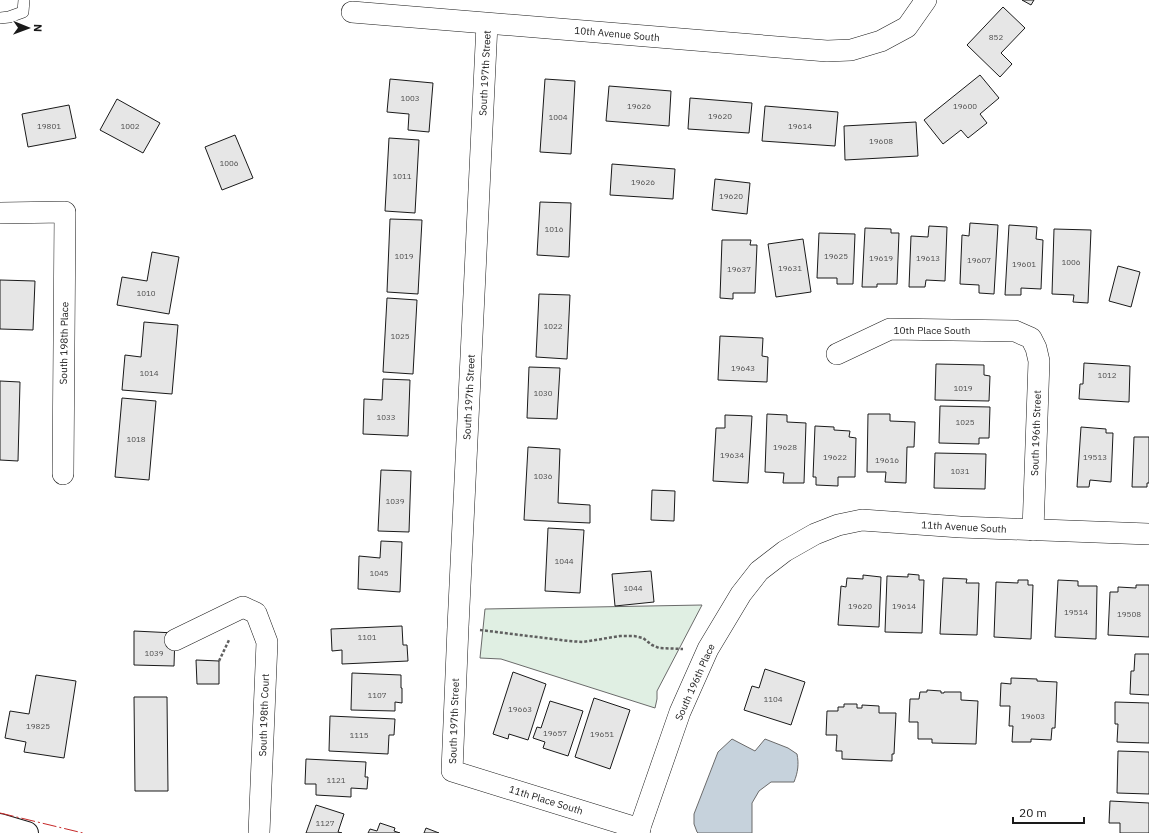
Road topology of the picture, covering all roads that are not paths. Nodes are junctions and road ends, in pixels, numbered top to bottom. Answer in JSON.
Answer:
{"nodes":[{"id":1,"x":24,"y":0,"type":"edge"},
{"id":2,"x":926,"y":0,"type":"edge"},
{"id":3,"x":352,"y":12,"type":"dead end"},
{"id":4,"x":0,"y":18,"type":"edge"},
{"id":5,"x":487,"y":24,"type":"junction"},
{"id":6,"x":0,"y":213,"type":"edge"},
{"id":7,"x":1030,"y":338,"type":"joint"},
{"id":8,"x":837,"y":354,"type":"dead end"},
{"id":9,"x":62,"y":474,"type":"dead end"},
{"id":10,"x":1033,"y":530,"type":"junction"},
{"id":11,"x":1149,"y":534,"type":"edge"},
{"id":12,"x":785,"y":551,"type":"joint"},
{"id":13,"x":175,"y":640,"type":"dead end"},
{"id":14,"x":452,"y":770,"type":"joint"},
{"id":15,"x":0,"y":825,"type":"edge"},
{"id":16,"x":639,"y":831,"type":"edge"},
{"id":17,"x":27,"y":833,"type":"edge"},
{"id":18,"x":259,"y":833,"type":"edge"}],
"edges":[{"from":1,"to":4,"type":"lane"},
{"from":2,"to":5,"type":"street","name":"10th Avenue South"},
{"from":3,"to":5,"type":"street","name":"10th Avenue South"},
{"from":5,"to":14,"type":"street","name":"South 197th Street"},
{"from":6,"to":9,"type":"street","name":"South 198th Place"},
{"from":7,"to":8,"type":"street","name":"10th Place South"},
{"from":7,"to":10,"type":"street","name":"South 196th Street"},
{"from":10,"to":11,"type":"street","name":"11th Avenue South"},
{"from":10,"to":12,"type":"street","name":"11th Avenue South"},
{"from":12,"to":16,"type":"street","name":"South 196th Place"},
{"from":13,"to":18,"type":"street","name":"South 198th Court"},
{"from":14,"to":16,"type":"street","name":"11th Place South"},
{"from":15,"to":17,"type":"main road"}]}
